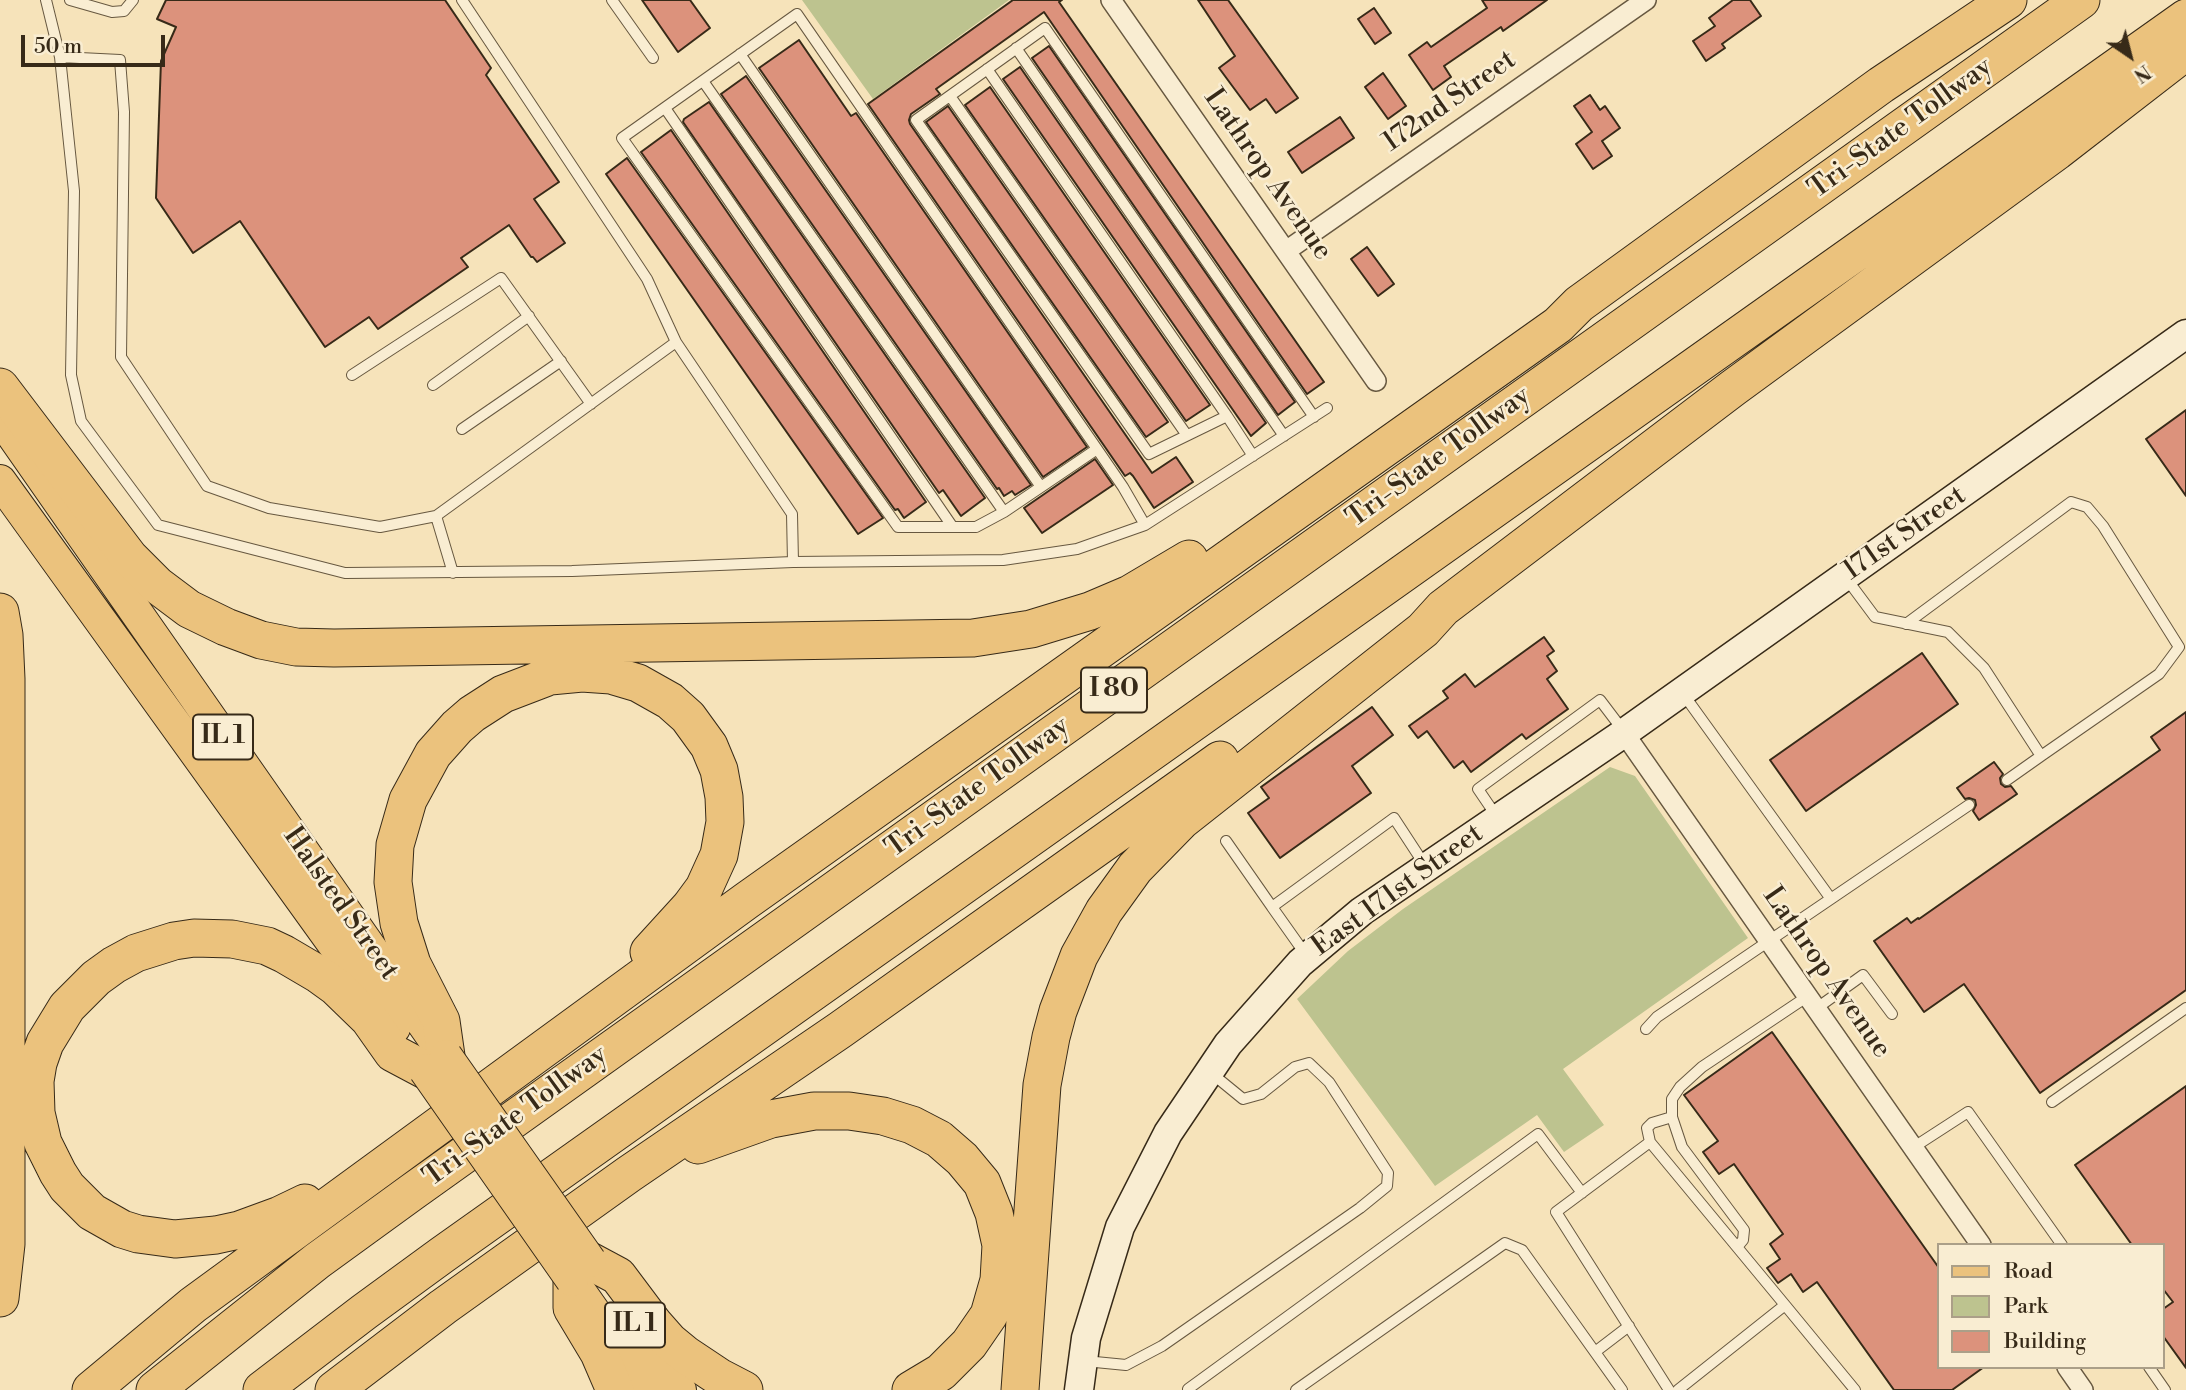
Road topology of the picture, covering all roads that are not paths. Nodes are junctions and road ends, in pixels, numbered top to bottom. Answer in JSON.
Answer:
{"nodes":[{"id":1,"x":46,"y":0,"type":"edge"},
{"id":2,"x":70,"y":0,"type":"edge"},
{"id":3,"x":133,"y":0,"type":"edge"},
{"id":4,"x":462,"y":0,"type":"edge"},
{"id":5,"x":612,"y":0,"type":"edge"},
{"id":6,"x":1111,"y":0,"type":"edge"},
{"id":7,"x":1646,"y":0,"type":"edge"},
{"id":8,"x":2008,"y":0,"type":"edge"},
{"id":9,"x":2081,"y":0,"type":"edge"},
{"id":10,"x":2186,"y":18,"type":"edge"},
{"id":11,"x":1016,"y":48,"type":"junction"},
{"id":12,"x":2186,"y":51,"type":"edge"},
{"id":13,"x":740,"y":54,"type":"junction"},
{"id":14,"x":60,"y":57,"type":"junction"},
{"id":15,"x":653,"y":58,"type":"dead end"},
{"id":16,"x":987,"y":69,"type":"junction"},
{"id":17,"x":703,"y":81,"type":"junction"},
{"id":18,"x":950,"y":96,"type":"junction"},
{"id":19,"x":664,"y":108,"type":"junction"},
{"id":20,"x":1286,"y":251,"type":"junction"},
{"id":21,"x":1579,"y":304,"type":"junction"},
{"id":22,"x":529,"y":316,"type":"junction"},
{"id":23,"x":2186,"y":334,"type":"edge"},
{"id":24,"x":676,"y":342,"type":"junction"},
{"id":25,"x":561,"y":361,"type":"junction"},
{"id":26,"x":352,"y":375,"type":"dead end"},
{"id":27,"x":1376,"y":381,"type":"dead end"},
{"id":28,"x":433,"y":385,"type":"dead end"},
{"id":29,"x":0,"y":387,"type":"edge"},
{"id":30,"x":590,"y":404,"type":"junction"},
{"id":31,"x":1327,"y":408,"type":"dead end"},
{"id":32,"x":1227,"y":416,"type":"junction"},
{"id":33,"x":0,"y":417,"type":"edge"},
{"id":34,"x":1314,"y":417,"type":"junction"},
{"id":35,"x":462,"y":429,"type":"dead end"},
{"id":36,"x":1186,"y":434,"type":"junction"},
{"id":37,"x":1284,"y":436,"type":"junction"},
{"id":38,"x":1097,"y":449,"type":"junction"},
{"id":39,"x":1253,"y":456,"type":"junction"},
{"id":40,"x":0,"y":481,"type":"edge"},
{"id":41,"x":1041,"y":487,"type":"junction"},
{"id":42,"x":1004,"y":512,"type":"junction"},
{"id":43,"x":436,"y":516,"type":"junction"},
{"id":44,"x":953,"y":526,"type":"junction"},
{"id":45,"x":1145,"y":526,"type":"junction"},
{"id":46,"x":793,"y":562,"type":"junction"},
{"id":47,"x":453,"y":573,"type":"junction"},
{"id":48,"x":1844,"y":577,"type":"junction"},
{"id":49,"x":1443,"y":608,"type":"junction"},
{"id":50,"x":0,"y":612,"type":"edge"},
{"id":51,"x":1906,"y":624,"type":"junction"},
{"id":52,"x":1681,"y":692,"type":"junction"},
{"id":53,"x":1624,"y":733,"type":"junction"},
{"id":54,"x":2041,"y":756,"type":"junction"},
{"id":55,"x":2007,"y":780,"type":"dead end"},
{"id":56,"x":1969,"y":805,"type":"dead end"},
{"id":57,"x":1498,"y":818,"type":"junction"},
{"id":58,"x":1226,"y":841,"type":"dead end"},
{"id":59,"x":1426,"y":867,"type":"junction"},
{"id":60,"x":1831,"y":899,"type":"junction"},
{"id":61,"x":1272,"y":907,"type":"junction"},
{"id":62,"x":1770,"y":941,"type":"junction"},
{"id":63,"x":1308,"y":957,"type":"junction"},
{"id":64,"x":1812,"y":1002,"type":"junction"},
{"id":65,"x":2186,"y":1008,"type":"edge"},
{"id":66,"x":1892,"y":1014,"type":"dead end"},
{"id":67,"x":1646,"y":1029,"type":"dead end"},
{"id":68,"x":529,"y":1061,"type":"junction"},
{"id":69,"x":435,"y":1063,"type":"junction"},
{"id":70,"x":1209,"y":1072,"type":"junction"},
{"id":71,"x":2052,"y":1102,"type":"dead end"},
{"id":72,"x":1672,"y":1117,"type":"junction"},
{"id":73,"x":1650,"y":1142,"type":"junction"},
{"id":74,"x":410,"y":1147,"type":"junction"},
{"id":75,"x":1914,"y":1147,"type":"junction"},
{"id":76,"x":610,"y":1188,"type":"junction"},
{"id":77,"x":1582,"y":1193,"type":"junction"},
{"id":78,"x":1981,"y":1243,"type":"edge"},
{"id":79,"x":2061,"y":1243,"type":"edge"},
{"id":80,"x":1738,"y":1246,"type":"junction"},
{"id":81,"x":581,"y":1270,"type":"junction"},
{"id":82,"x":0,"y":1298,"type":"edge"},
{"id":83,"x":1785,"y":1306,"type":"junction"},
{"id":84,"x":443,"y":1307,"type":"junction"},
{"id":85,"x":1629,"y":1326,"type":"junction"},
{"id":86,"x":1595,"y":1352,"type":"junction"},
{"id":87,"x":1083,"y":1361,"type":"junction"},
{"id":88,"x":2068,"y":1369,"type":"edge"},
{"id":89,"x":2150,"y":1369,"type":"edge"},
{"id":90,"x":90,"y":1390,"type":"edge"},
{"id":91,"x":156,"y":1390,"type":"edge"},
{"id":92,"x":262,"y":1390,"type":"edge"},
{"id":93,"x":334,"y":1390,"type":"edge"},
{"id":94,"x":362,"y":1390,"type":"edge"},
{"id":95,"x":614,"y":1390,"type":"edge"},
{"id":96,"x":649,"y":1390,"type":"edge"},
{"id":97,"x":680,"y":1390,"type":"edge"},
{"id":98,"x":744,"y":1390,"type":"edge"},
{"id":99,"x":911,"y":1390,"type":"edge"},
{"id":100,"x":1020,"y":1390,"type":"edge"},
{"id":101,"x":1079,"y":1390,"type":"edge"},
{"id":102,"x":1186,"y":1390,"type":"edge"},
{"id":103,"x":1296,"y":1390,"type":"edge"},
{"id":104,"x":1622,"y":1390,"type":"edge"},
{"id":105,"x":1669,"y":1390,"type":"edge"},
{"id":106,"x":1678,"y":1390,"type":"edge"},
{"id":107,"x":1855,"y":1390,"type":"edge"},
{"id":108,"x":2083,"y":1390,"type":"edge"},
{"id":109,"x":2165,"y":1390,"type":"edge"}],
"edges":[{"from":1,"to":14,"type":"lane"},
{"from":2,"to":3,"type":"lane"},
{"from":4,"to":24,"type":"lane"},
{"from":5,"to":15,"type":"lane"},
{"from":6,"to":20,"type":"street","name":"Lathrop Avenue"},
{"from":7,"to":20,"type":"street","name":"172nd Street"},
{"from":8,"to":21,"type":"highway"},
{"from":9,"to":91,"type":"highway","name":"Tri-State Tollway","number":"I 80"},
{"from":10,"to":92,"type":"highway","number":"I 80"},
{"from":11,"to":16,"type":"lane"},
{"from":11,"to":34,"type":"lane"},
{"from":11,"to":37,"type":"lane"},
{"from":12,"to":49,"type":"highway"},
{"from":13,"to":17,"type":"lane"},
{"from":13,"to":38,"type":"lane"},
{"from":13,"to":41,"type":"lane"},
{"from":14,"to":43,"type":"lane"},
{"from":14,"to":47,"type":"lane"},
{"from":16,"to":18,"type":"lane"},
{"from":16,"to":32,"type":"lane"},
{"from":17,"to":19,"type":"lane"},
{"from":17,"to":42,"type":"lane"},
{"from":18,"to":36,"type":"lane"},
{"from":18,"to":36,"type":"lane"},
{"from":19,"to":44,"type":"lane"},
{"from":19,"to":44,"type":"lane"},
{"from":20,"to":27,"type":"street","name":"Lathrop Avenue"},
{"from":21,"to":29,"type":"highway"},
{"from":21,"to":68,"type":"highway"},
{"from":22,"to":25,"type":"lane"},
{"from":22,"to":26,"type":"lane"},
{"from":22,"to":28,"type":"lane"},
{"from":23,"to":48,"type":"street","name":"171st Street"},
{"from":24,"to":30,"type":"lane"},
{"from":24,"to":46,"type":"lane"},
{"from":25,"to":30,"type":"lane"},
{"from":25,"to":35,"type":"lane"},
{"from":30,"to":43,"type":"lane"},
{"from":31,"to":34,"type":"lane"},
{"from":32,"to":36,"type":"lane"},
{"from":32,"to":39,"type":"lane"},
{"from":33,"to":69,"type":"main road","name":"Halsted Street","number":"IL 1"},
{"from":34,"to":37,"type":"lane"},
{"from":37,"to":39,"type":"lane"},
{"from":38,"to":41,"type":"lane"},
{"from":38,"to":45,"type":"lane"},
{"from":39,"to":45,"type":"lane"},
{"from":40,"to":69,"type":"main road","name":"Halsted Street","number":"IL 1"},
{"from":41,"to":42,"type":"lane"},
{"from":42,"to":44,"type":"lane"},
{"from":43,"to":47,"type":"lane"},
{"from":45,"to":46,"type":"lane"},
{"from":46,"to":47,"type":"lane"},
{"from":48,"to":51,"type":"lane"},
{"from":48,"to":52,"type":"street","name":"171st Street"},
{"from":49,"to":76,"type":"highway"},
{"from":49,"to":100,"type":"highway"},
{"from":50,"to":82,"type":"highway"},
{"from":51,"to":54,"type":"lane"},
{"from":51,"to":54,"type":"lane"},
{"from":52,"to":53,"type":"street","name":"171st Street"},
{"from":52,"to":60,"type":"lane"},
{"from":53,"to":57,"type":"street","name":"East 171st Street"},
{"from":53,"to":57,"type":"lane"},
{"from":53,"to":62,"type":"street","name":"Lathrop Avenue"},
{"from":54,"to":55,"type":"lane"},
{"from":56,"to":60,"type":"lane"},
{"from":57,"to":59,"type":"street","name":"East 171st Street"},
{"from":58,"to":61,"type":"lane"},
{"from":59,"to":61,"type":"lane"},
{"from":59,"to":63,"type":"street","name":"East 171st Street"},
{"from":60,"to":62,"type":"lane"},
{"from":61,"to":63,"type":"lane"},
{"from":62,"to":64,"type":"street","name":"Lathrop Avenue"},
{"from":62,"to":67,"type":"lane"},
{"from":63,"to":70,"type":"street","name":"East 171st Street"},
{"from":64,"to":66,"type":"lane"},
{"from":64,"to":72,"type":"lane"},
{"from":64,"to":75,"type":"street","name":"Lathrop Avenue"},
{"from":65,"to":71,"type":"lane"},
{"from":68,"to":69,"type":"highway"},
{"from":68,"to":74,"type":"highway"},
{"from":69,"to":74,"type":"highway"},
{"from":69,"to":81,"type":"main road","name":"Halsted Street","number":"IL 1","bridge":true},
{"from":70,"to":87,"type":"street","name":"East 171st Street"},
{"from":70,"to":87,"type":"lane"},
{"from":72,"to":73,"type":"lane"},
{"from":72,"to":80,"type":"lane"},
{"from":73,"to":77,"type":"lane"},
{"from":73,"to":80,"type":"lane"},
{"from":74,"to":90,"type":"highway"},
{"from":75,"to":78,"type":"street","name":"Lathrop Avenue"},
{"from":75,"to":79,"type":"lane"},
{"from":76,"to":84,"type":"highway"},
{"from":76,"to":99,"type":"highway"},
{"from":77,"to":85,"type":"lane"},
{"from":77,"to":102,"type":"lane"},
{"from":80,"to":83,"type":"lane"},
{"from":81,"to":95,"type":"highway"},
{"from":81,"to":96,"type":"main road","name":"Halsted Street","number":"IL 1"},
{"from":81,"to":97,"type":"main road","name":"Halsted Street","number":"IL 1"},
{"from":81,"to":98,"type":"highway"},
{"from":83,"to":106,"type":"lane"},
{"from":83,"to":107,"type":"lane"},
{"from":84,"to":93,"type":"highway"},
{"from":84,"to":94,"type":"highway"},
{"from":85,"to":86,"type":"lane"},
{"from":85,"to":105,"type":"lane"},
{"from":86,"to":103,"type":"lane"},
{"from":86,"to":104,"type":"lane"},
{"from":87,"to":101,"type":"street","name":"East 171st Street"},
{"from":88,"to":108,"type":"street"},
{"from":89,"to":109,"type":"lane"}]}
